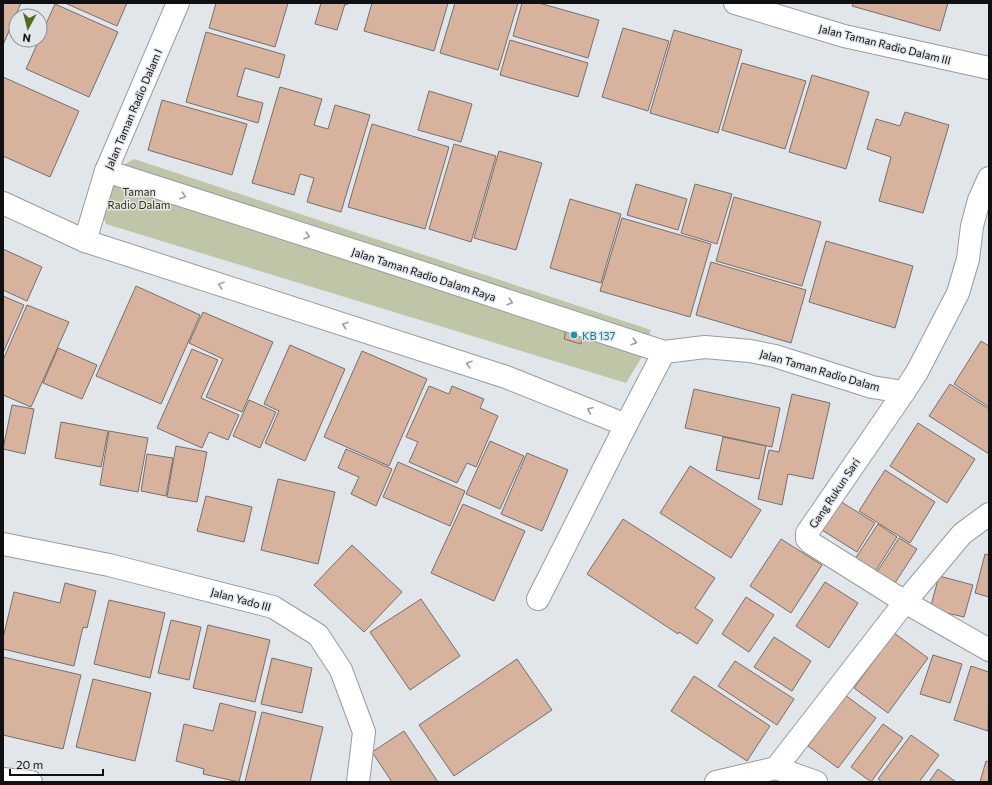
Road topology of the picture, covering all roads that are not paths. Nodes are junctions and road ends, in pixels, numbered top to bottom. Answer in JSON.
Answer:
{"nodes":[{"id":1,"x":178,"y":3,"type":"edge"},
{"id":2,"x":735,"y":3,"type":"edge"},
{"id":3,"x":989,"y":68,"type":"edge"},
{"id":4,"x":106,"y":171,"type":"junction"},
{"id":5,"x":989,"y":178,"type":"edge"},
{"id":6,"x":3,"y":203,"type":"edge"},
{"id":7,"x":85,"y":241,"type":"junction"},
{"id":8,"x":664,"y":352,"type":"junction"},
{"id":9,"x":904,"y":392,"type":"junction"},
{"id":10,"x":626,"y":425,"type":"junction"},
{"id":11,"x":989,"y":514,"type":"edge"},
{"id":12,"x":3,"y":544,"type":"edge"},
{"id":13,"x":538,"y":600,"type":"dead end"},
{"id":14,"x":905,"y":602,"type":"junction"},
{"id":15,"x":989,"y":650,"type":"edge"},
{"id":16,"x":776,"y":768,"type":"junction"},
{"id":17,"x":3,"y":779,"type":"edge"},
{"id":18,"x":31,"y":782,"type":"edge"},
{"id":19,"x":358,"y":782,"type":"edge"},
{"id":20,"x":716,"y":782,"type":"edge"},
{"id":21,"x":816,"y":782,"type":"edge"}],
"edges":[{"from":1,"to":4,"type":"street","name":"Jalan Taman Radio Dalam I"},
{"from":2,"to":3,"type":"street","name":"Jalan Taman Radio Dalam III"},
{"from":4,"to":7,"type":"street","name":"Jalan Taman Radio Dalam I"},
{"from":4,"to":8,"type":"street","name":"Jalan Taman Radio Dalam Raya","one_way":true},
{"from":5,"to":9,"type":"street"},
{"from":6,"to":7,"type":"street"},
{"from":10,"to":7,"type":"street","one_way":true},
{"from":8,"to":9,"type":"street","name":"Jalan Taman Radio Dalam"},
{"from":8,"to":10,"type":"street"},
{"from":9,"to":14,"type":"street","name":"Gang Rukun Sari"},
{"from":10,"to":13,"type":"street"},
{"from":11,"to":14,"type":"street"},
{"from":12,"to":19,"type":"street","name":"Jalan Yado III"},
{"from":14,"to":15,"type":"street"},
{"from":14,"to":16,"type":"street"},
{"from":16,"to":20,"type":"street"},
{"from":16,"to":21,"type":"street"},
{"from":17,"to":18,"type":"street"}]}
